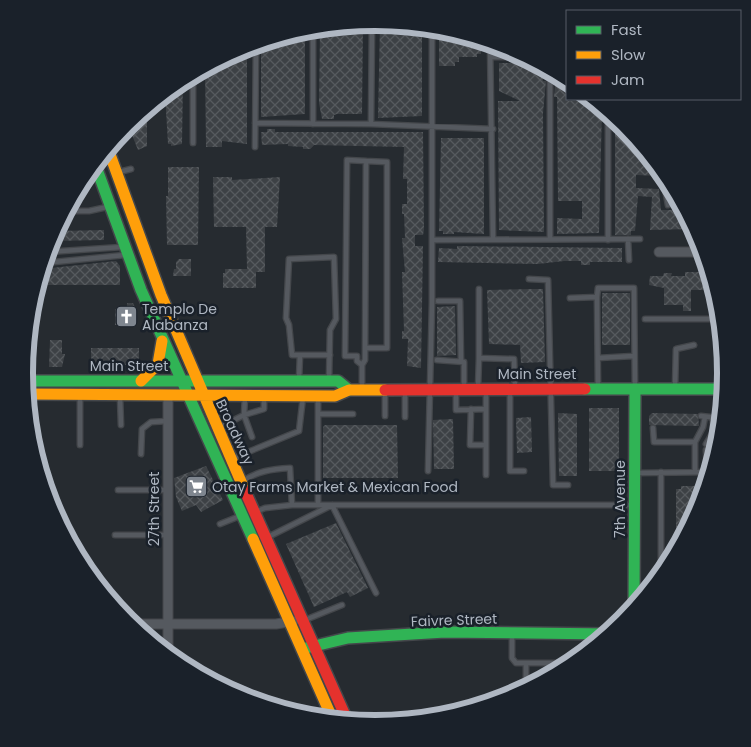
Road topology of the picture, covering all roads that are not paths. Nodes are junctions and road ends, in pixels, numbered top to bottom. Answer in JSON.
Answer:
{"nodes":[{"id":1,"x":372,"y":31,"type":"edge"},
{"id":2,"x":432,"y":36,"type":"edge"},
{"id":3,"x":313,"y":37,"type":"edge"},
{"id":4,"x":491,"y":51,"type":"edge"},
{"id":5,"x":256,"y":53,"type":"edge"},
{"id":6,"x":491,"y":57,"type":"junction"},
{"id":7,"x":506,"y":57,"type":"edge"},
{"id":8,"x":550,"y":79,"type":"edge"},
{"id":9,"x":193,"y":84,"type":"edge"},
{"id":10,"x":608,"y":122,"type":"edge"},
{"id":11,"x":255,"y":123,"type":"junction"},
{"id":12,"x":313,"y":124,"type":"junction"},
{"id":13,"x":371,"y":124,"type":"junction"},
{"id":14,"x":432,"y":127,"type":"junction"},
{"id":15,"x":493,"y":129,"type":"junction"},
{"id":16,"x":193,"y":142,"type":"dead end"},
{"id":17,"x":255,"y":147,"type":"dead end"},
{"id":18,"x":110,"y":157,"type":"edge"},
{"id":19,"x":366,"y":161,"type":"junction"},
{"id":20,"x":132,"y":169,"type":"dead end"},
{"id":21,"x":115,"y":172,"type":"junction"},
{"id":22,"x":98,"y":173,"type":"edge"},
{"id":23,"x":665,"y":192,"type":"edge"},
{"id":24,"x":668,"y":205,"type":"dead end"},
{"id":25,"x":109,"y":206,"type":"junction"},
{"id":26,"x":74,"y":211,"type":"edge"},
{"id":27,"x":493,"y":239,"type":"junction"},
{"id":28,"x":550,"y":239,"type":"junction"},
{"id":29,"x":628,"y":239,"type":"junction"},
{"id":30,"x":640,"y":239,"type":"dead end"},
{"id":31,"x":432,"y":240,"type":"junction"},
{"id":32,"x":608,"y":240,"type":"junction"},
{"id":33,"x":125,"y":251,"type":"junction"},
{"id":34,"x":55,"y":252,"type":"edge"},
{"id":35,"x":659,"y":252,"type":"dead end"},
{"id":36,"x":696,"y":252,"type":"edge"},
{"id":37,"x":629,"y":260,"type":"dead end"},
{"id":38,"x":52,"y":261,"type":"edge"},
{"id":39,"x":529,"y":279,"type":"dead end"},
{"id":40,"x":479,"y":289,"type":"dead end"},
{"id":41,"x":597,"y":297,"type":"junction"},
{"id":42,"x":570,"y":298,"type":"dead end"},
{"id":43,"x":438,"y":301,"type":"dead end"},
{"id":44,"x":645,"y":318,"type":"dead end"},
{"id":45,"x":713,"y":320,"type":"edge"},
{"id":46,"x":162,"y":340,"type":"junction"},
{"id":47,"x":694,"y":345,"type":"dead end"},
{"id":48,"x":365,"y":348,"type":"junction"},
{"id":49,"x":300,"y":355,"type":"junction"},
{"id":50,"x":330,"y":355,"type":"junction"},
{"id":51,"x":633,"y":356,"type":"junction"},
{"id":52,"x":479,"y":358,"type":"junction"},
{"id":53,"x":598,"y":358,"type":"junction"},
{"id":54,"x":437,"y":360,"type":"dead end"},
{"id":55,"x":461,"y":362,"type":"junction"},
{"id":56,"x":362,"y":365,"type":"junction"},
{"id":57,"x":182,"y":380,"type":"junction"},
{"id":58,"x":195,"y":380,"type":"junction"},
{"id":59,"x":299,"y":380,"type":"junction"},
{"id":60,"x":33,"y":381,"type":"edge"},
{"id":61,"x":141,"y":381,"type":"junction"},
{"id":62,"x":329,"y":381,"type":"junction"},
{"id":63,"x":482,"y":389,"type":"junction"},
{"id":64,"x":513,"y":389,"type":"junction"},
{"id":65,"x":549,"y":389,"type":"junction"},
{"id":66,"x":598,"y":389,"type":"junction"},
{"id":67,"x":635,"y":389,"type":"junction"},
{"id":68,"x":675,"y":389,"type":"junction"},
{"id":69,"x":717,"y":389,"type":"edge"},
{"id":70,"x":350,"y":390,"type":"junction"},
{"id":71,"x":362,"y":390,"type":"junction"},
{"id":72,"x":385,"y":390,"type":"junction"},
{"id":73,"x":405,"y":390,"type":"junction"},
{"id":74,"x":428,"y":390,"type":"junction"},
{"id":75,"x":460,"y":390,"type":"junction"},
{"id":76,"x":80,"y":395,"type":"junction"},
{"id":77,"x":201,"y":395,"type":"junction"},
{"id":78,"x":245,"y":395,"type":"junction"},
{"id":79,"x":34,"y":396,"type":"edge"},
{"id":80,"x":120,"y":396,"type":"junction"},
{"id":81,"x":168,"y":396,"type":"junction"},
{"id":82,"x":188,"y":396,"type":"junction"},
{"id":83,"x":264,"y":396,"type":"junction"},
{"id":84,"x":303,"y":396,"type":"junction"},
{"id":85,"x":318,"y":396,"type":"junction"},
{"id":86,"x":472,"y":409,"type":"junction"},
{"id":87,"x":486,"y":409,"type":"junction"},
{"id":88,"x":318,"y":414,"type":"junction"},
{"id":89,"x":353,"y":414,"type":"dead end"},
{"id":90,"x":244,"y":415,"type":"junction"},
{"id":91,"x":385,"y":416,"type":"dead end"},
{"id":92,"x":405,"y":417,"type":"dead end"},
{"id":93,"x":168,"y":421,"type":"junction"},
{"id":94,"x":121,"y":425,"type":"dead end"},
{"id":95,"x":714,"y":426,"type":"edge"},
{"id":96,"x":653,"y":428,"type":"dead end"},
{"id":97,"x":217,"y":429,"type":"junction"},
{"id":98,"x":712,"y":436,"type":"edge"},
{"id":99,"x":252,"y":437,"type":"dead end"},
{"id":100,"x":695,"y":442,"type":"junction"},
{"id":101,"x":80,"y":445,"type":"dead end"},
{"id":102,"x":486,"y":445,"type":"junction"},
{"id":103,"x":141,"y":454,"type":"dead end"},
{"id":104,"x":707,"y":457,"type":"edge"},
{"id":105,"x":230,"y":459,"type":"junction"},
{"id":106,"x":428,"y":471,"type":"dead end"},
{"id":107,"x":524,"y":471,"type":"dead end"},
{"id":108,"x":661,"y":472,"type":"junction"},
{"id":109,"x":695,"y":472,"type":"junction"},
{"id":110,"x":703,"y":472,"type":"edge"},
{"id":111,"x":635,"y":473,"type":"junction"},
{"id":112,"x":486,"y":475,"type":"dead end"},
{"id":113,"x":241,"y":482,"type":"junction"},
{"id":114,"x":568,"y":485,"type":"dead end"},
{"id":115,"x":118,"y":490,"type":"dead end"},
{"id":116,"x":167,"y":490,"type":"junction"},
{"id":117,"x":292,"y":505,"type":"junction"},
{"id":118,"x":318,"y":505,"type":"junction"},
{"id":119,"x":332,"y":505,"type":"junction"},
{"id":120,"x":635,"y":505,"type":"junction"},
{"id":121,"x":255,"y":512,"type":"junction"},
{"id":122,"x":241,"y":515,"type":"junction"},
{"id":123,"x":220,"y":524,"type":"dead end"},
{"id":124,"x":116,"y":535,"type":"dead end"},
{"id":125,"x":167,"y":535,"type":"junction"},
{"id":126,"x":266,"y":538,"type":"junction"},
{"id":127,"x":660,"y":564,"type":"edge"},
{"id":128,"x":376,"y":593,"type":"dead end"},
{"id":129,"x":634,"y":598,"type":"edge"},
{"id":130,"x":342,"y":605,"type":"dead end"},
{"id":131,"x":303,"y":619,"type":"junction"},
{"id":132,"x":166,"y":622,"type":"junction"},
{"id":133,"x":290,"y":622,"type":"junction"},
{"id":134,"x":141,"y":623,"type":"edge"},
{"id":135,"x":512,"y":633,"type":"junction"},
{"id":136,"x":598,"y":634,"type":"edge"},
{"id":137,"x":167,"y":645,"type":"edge"},
{"id":138,"x":314,"y":645,"type":"junction"},
{"id":139,"x":302,"y":650,"type":"junction"},
{"id":140,"x":526,"y":663,"type":"junction"},
{"id":141,"x":558,"y":663,"type":"edge"},
{"id":142,"x":526,"y":680,"type":"edge"},
{"id":143,"x":330,"y":713,"type":"edge"},
{"id":144,"x":345,"y":714,"type":"edge"}],
"edges":[{"from":1,"to":13,"type":"lane"},
{"from":2,"to":14,"type":"lane"},
{"from":3,"to":12,"type":"lane"},
{"from":4,"to":6,"type":"lane"},
{"from":5,"to":11,"type":"lane"},
{"from":6,"to":7,"type":"lane"},
{"from":6,"to":15,"type":"lane"},
{"from":8,"to":28,"type":"lane"},
{"from":9,"to":16,"type":"lane"},
{"from":10,"to":32,"type":"lane"},
{"from":11,"to":12,"type":"lane"},
{"from":11,"to":17,"type":"lane"},
{"from":12,"to":13,"type":"lane"},
{"from":13,"to":14,"type":"lane"},
{"from":14,"to":15,"type":"lane"},
{"from":14,"to":31,"type":"lane"},
{"from":15,"to":27,"type":"lane"},
{"from":18,"to":21,"type":"main road","name":"Broadway"},
{"from":19,"to":48,"type":"lane"},
{"from":19,"to":48,"type":"lane"},
{"from":19,"to":56,"type":"lane"},
{"from":20,"to":21,"type":"lane"},
{"from":21,"to":58,"type":"main road","name":"Broadway"},
{"from":22,"to":25,"type":"main road","name":"Broadway"},
{"from":23,"to":24,"type":"lane"},
{"from":25,"to":26,"type":"lane"},
{"from":25,"to":33,"type":"main road","name":"Broadway"},
{"from":27,"to":28,"type":"lane"},
{"from":27,"to":31,"type":"lane"},
{"from":28,"to":32,"type":"lane"},
{"from":29,"to":30,"type":"lane"},
{"from":29,"to":32,"type":"lane"},
{"from":29,"to":37,"type":"lane"},
{"from":31,"to":74,"type":"lane"},
{"from":33,"to":34,"type":"lane"},
{"from":33,"to":38,"type":"lane"},
{"from":33,"to":46,"type":"main road","name":"Broadway"},
{"from":35,"to":36,"type":"street"},
{"from":39,"to":65,"type":"lane"},
{"from":40,"to":52,"type":"lane"},
{"from":41,"to":42,"type":"lane"},
{"from":41,"to":51,"type":"lane"},
{"from":41,"to":53,"type":"lane"},
{"from":43,"to":55,"type":"lane"},
{"from":44,"to":45,"type":"lane"},
{"from":46,"to":57,"type":"main road","name":"Broadway"},
{"from":46,"to":61,"type":"main road"},
{"from":47,"to":68,"type":"lane"},
{"from":48,"to":56,"type":"lane"},
{"from":49,"to":50,"type":"lane"},
{"from":49,"to":50,"type":"lane"},
{"from":49,"to":59,"type":"lane"},
{"from":50,"to":62,"type":"lane"},
{"from":51,"to":53,"type":"lane"},
{"from":51,"to":67,"type":"lane"},
{"from":52,"to":63,"type":"lane"},
{"from":52,"to":64,"type":"lane"},
{"from":53,"to":66,"type":"lane"},
{"from":54,"to":55,"type":"lane"},
{"from":55,"to":75,"type":"lane"},
{"from":56,"to":71,"type":"lane"},
{"from":57,"to":58,"type":"main road","name":"Main Street"},
{"from":57,"to":61,"type":"main road","name":"Main Street"},
{"from":57,"to":82,"type":"main road","name":"Broadway"},
{"from":58,"to":59,"type":"main road","name":"Main Street"},
{"from":58,"to":77,"type":"main road","name":"Broadway"},
{"from":59,"to":62,"type":"main road","name":"Main Street"},
{"from":60,"to":61,"type":"main road","name":"Main Street"},
{"from":62,"to":70,"type":"main road","name":"Main Street"},
{"from":63,"to":64,"type":"main road","name":"Main Street"},
{"from":63,"to":75,"type":"main road","name":"Main Street"},
{"from":63,"to":87,"type":"lane"},
{"from":64,"to":65,"type":"main road","name":"Main Street"},
{"from":64,"to":107,"type":"lane"},
{"from":65,"to":66,"type":"main road","name":"Main Street"},
{"from":65,"to":114,"type":"lane"},
{"from":66,"to":67,"type":"main road","name":"Main Street"},
{"from":67,"to":68,"type":"main road","name":"Main Street"},
{"from":67,"to":111,"type":"main road","name":"7th Avenue"},
{"from":68,"to":69,"type":"main road","name":"Main Street"},
{"from":70,"to":71,"type":"main road","name":"Main Street"},
{"from":70,"to":85,"type":"main road","name":"Main Street"},
{"from":71,"to":72,"type":"main road","name":"Main Street"},
{"from":72,"to":73,"type":"main road","name":"Main Street"},
{"from":72,"to":91,"type":"lane"},
{"from":73,"to":74,"type":"main road","name":"Main Street"},
{"from":73,"to":92,"type":"lane"},
{"from":74,"to":75,"type":"main road","name":"Main Street"},
{"from":74,"to":106,"type":"lane"},
{"from":75,"to":86,"type":"lane"},
{"from":76,"to":79,"type":"main road","name":"Main Street"},
{"from":76,"to":80,"type":"main road","name":"Main Street"},
{"from":76,"to":101,"type":"lane"},
{"from":77,"to":78,"type":"main road","name":"Main Street"},
{"from":77,"to":82,"type":"main road","name":"Main Street"},
{"from":77,"to":97,"type":"main road","name":"Broadway"},
{"from":78,"to":83,"type":"main road","name":"Main Street"},
{"from":78,"to":90,"type":"lane"},
{"from":80,"to":81,"type":"main road","name":"Main Street"},
{"from":80,"to":94,"type":"lane"},
{"from":81,"to":82,"type":"main road","name":"Main Street"},
{"from":81,"to":93,"type":"street","name":"27th Street"},
{"from":82,"to":122,"type":"main road","name":"Broadway"},
{"from":83,"to":84,"type":"main road","name":"Main Street"},
{"from":83,"to":90,"type":"lane"},
{"from":84,"to":85,"type":"main road","name":"Main Street"},
{"from":84,"to":105,"type":"lane"},
{"from":85,"to":88,"type":"lane"},
{"from":86,"to":87,"type":"lane"},
{"from":86,"to":102,"type":"lane"},
{"from":87,"to":102,"type":"lane"},
{"from":88,"to":89,"type":"lane"},
{"from":88,"to":118,"type":"lane"},
{"from":90,"to":97,"type":"lane"},
{"from":90,"to":99,"type":"lane"},
{"from":93,"to":103,"type":"lane"},
{"from":93,"to":116,"type":"street","name":"27th Street"},
{"from":95,"to":100,"type":"lane"},
{"from":96,"to":100,"type":"lane"},
{"from":97,"to":105,"type":"main road","name":"Broadway"},
{"from":98,"to":104,"type":"lane"},
{"from":100,"to":109,"type":"lane"},
{"from":102,"to":112,"type":"lane"},
{"from":105,"to":113,"type":"main road","name":"Broadway"},
{"from":108,"to":109,"type":"lane"},
{"from":108,"to":111,"type":"lane"},
{"from":108,"to":127,"type":"lane"},
{"from":109,"to":110,"type":"lane"},
{"from":111,"to":120,"type":"main road","name":"7th Avenue"},
{"from":113,"to":117,"type":"lane"},
{"from":113,"to":121,"type":"main road","name":"Broadway"},
{"from":115,"to":116,"type":"lane"},
{"from":116,"to":125,"type":"street","name":"27th Street"},
{"from":117,"to":118,"type":"lane"},
{"from":117,"to":121,"type":"lane"},
{"from":118,"to":119,"type":"lane"},
{"from":119,"to":120,"type":"lane"},
{"from":119,"to":126,"type":"lane"},
{"from":119,"to":128,"type":"lane"},
{"from":120,"to":129,"type":"main road","name":"7th Avenue"},
{"from":121,"to":122,"type":"lane"},
{"from":121,"to":126,"type":"main road","name":"Broadway"},
{"from":122,"to":123,"type":"lane"},
{"from":122,"to":133,"type":"main road","name":"Broadway"},
{"from":124,"to":125,"type":"lane"},
{"from":125,"to":132,"type":"street","name":"27th Street"},
{"from":126,"to":131,"type":"main road","name":"Broadway"},
{"from":130,"to":131,"type":"lane"},
{"from":131,"to":133,"type":"street"},
{"from":131,"to":138,"type":"main road","name":"Broadway"},
{"from":132,"to":133,"type":"street"},
{"from":132,"to":134,"type":"street"},
{"from":132,"to":137,"type":"street","name":"27th Street"},
{"from":133,"to":139,"type":"main road","name":"Broadway"},
{"from":135,"to":136,"type":"main road","name":"Faivre Street"},
{"from":135,"to":138,"type":"main road","name":"Faivre Street"},
{"from":135,"to":140,"type":"lane"},
{"from":138,"to":139,"type":"main road","name":"Faivre Street"},
{"from":138,"to":144,"type":"main road","name":"Broadway"},
{"from":139,"to":143,"type":"main road","name":"Broadway"},
{"from":140,"to":141,"type":"lane"},
{"from":140,"to":142,"type":"lane"}]}
